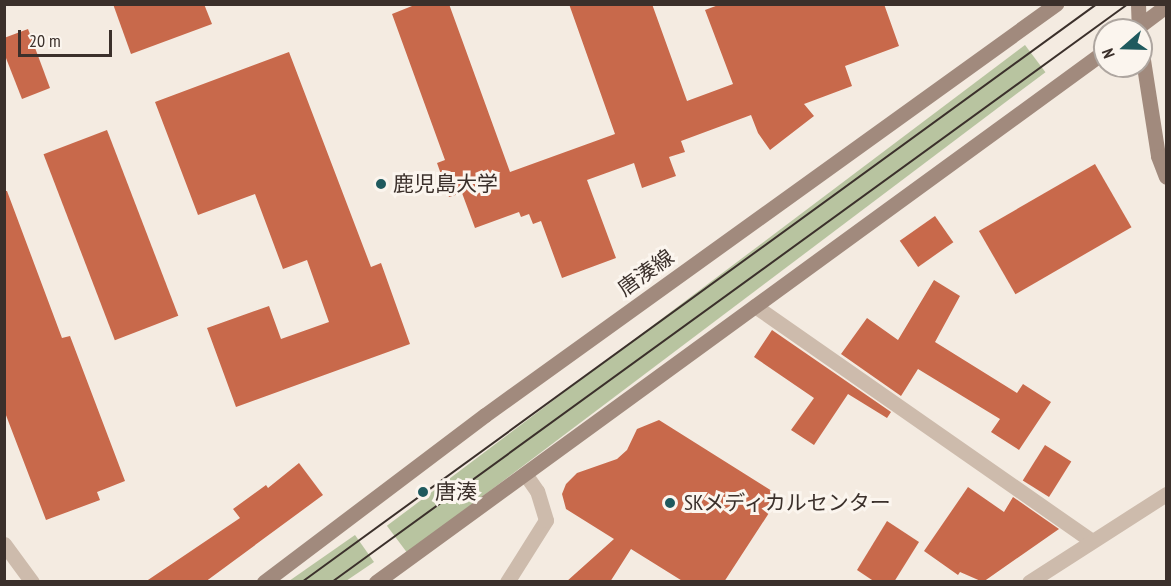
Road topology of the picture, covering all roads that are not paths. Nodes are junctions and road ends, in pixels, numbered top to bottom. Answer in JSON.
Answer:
{"nodes":[{"id":1,"x":1056,"y":4,"type":"edge"},
{"id":2,"x":1167,"y":6,"type":"edge"},
{"id":3,"x":1151,"y":18,"type":"edge"},
{"id":4,"x":1093,"y":60,"type":"edge"},
{"id":5,"x":1146,"y":78,"type":"edge"},
{"id":6,"x":1167,"y":177,"type":"edge"},
{"id":7,"x":755,"y":306,"type":"junction"},
{"id":8,"x":525,"y":474,"type":"junction"},
{"id":9,"x":1167,"y":494,"type":"edge"},
{"id":10,"x":1091,"y":540,"type":"junction"},
{"id":11,"x":4,"y":544,"type":"edge"},
{"id":12,"x":32,"y":582,"type":"edge"},
{"id":13,"x":264,"y":582,"type":"edge"},
{"id":14,"x":376,"y":582,"type":"edge"},
{"id":15,"x":507,"y":582,"type":"edge"},
{"id":16,"x":1029,"y":582,"type":"edge"}],
"edges":[{"from":1,"to":13,"type":"street","name":"唐湊線"},
{"from":2,"to":3,"type":"street"},
{"from":4,"to":7,"type":"street"},
{"from":5,"to":6,"type":"street"},
{"from":7,"to":8,"type":"street"},
{"from":7,"to":10,"type":"street"},
{"from":8,"to":14,"type":"street"},
{"from":8,"to":15,"type":"street"},
{"from":9,"to":10,"type":"street"},
{"from":10,"to":16,"type":"street"},
{"from":11,"to":12,"type":"street"}]}
